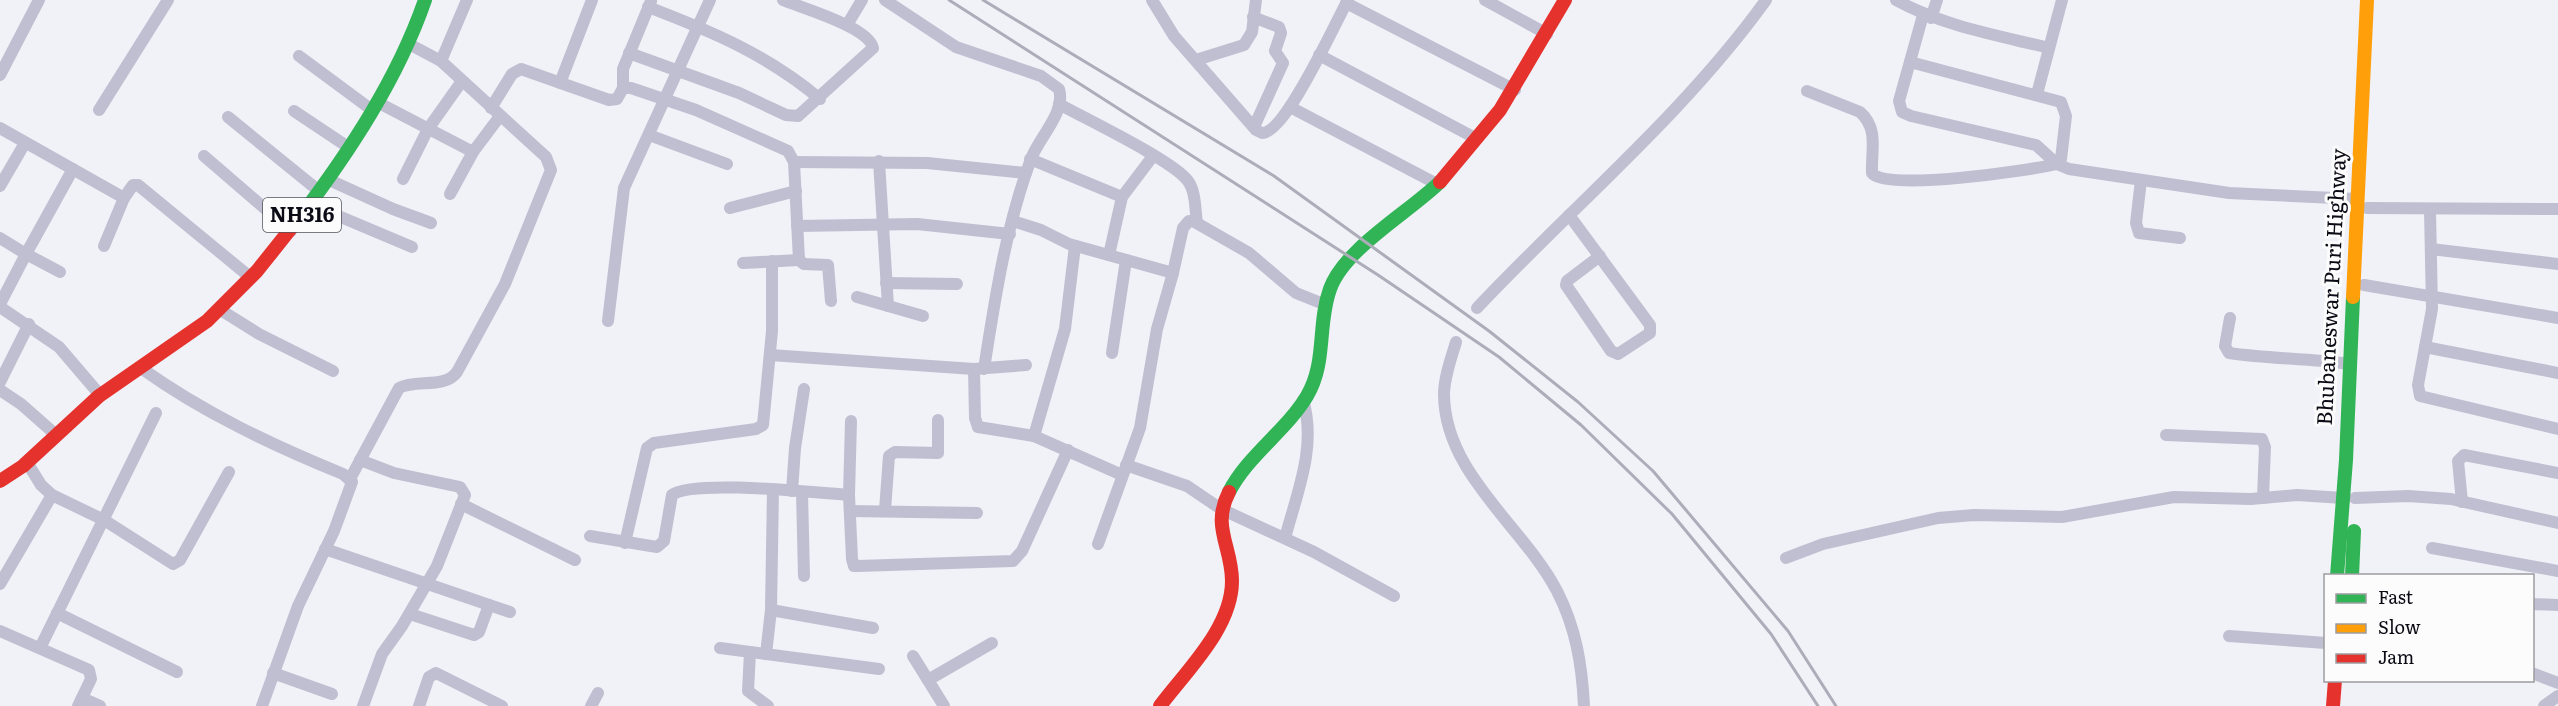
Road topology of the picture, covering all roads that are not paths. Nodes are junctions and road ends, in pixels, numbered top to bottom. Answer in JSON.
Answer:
{"nodes":[{"id":1,"x":39,"y":0,"type":"edge"},
{"id":2,"x":168,"y":0,"type":"edge"},
{"id":3,"x":425,"y":0,"type":"edge"},
{"id":4,"x":467,"y":0,"type":"edge"},
{"id":5,"x":592,"y":0,"type":"edge"},
{"id":6,"x":710,"y":0,"type":"edge"},
{"id":7,"x":783,"y":0,"type":"edge"},
{"id":8,"x":862,"y":0,"type":"edge"},
{"id":9,"x":885,"y":0,"type":"edge"},
{"id":10,"x":1152,"y":0,"type":"edge"},
{"id":11,"x":1256,"y":0,"type":"edge"},
{"id":12,"x":1485,"y":0,"type":"edge"},
{"id":13,"x":1565,"y":0,"type":"edge"},
{"id":14,"x":1766,"y":0,"type":"edge"},
{"id":15,"x":1896,"y":0,"type":"edge"},
{"id":16,"x":1937,"y":0,"type":"edge"},
{"id":17,"x":2062,"y":0,"type":"edge"},
{"id":18,"x":2367,"y":0,"type":"edge"},
{"id":19,"x":2377,"y":0,"type":"edge"},
{"id":20,"x":1347,"y":2,"type":"edge"},
{"id":21,"x":650,"y":3,"type":"edge"},
{"id":22,"x":1927,"y":16,"type":"junction"},
{"id":23,"x":1253,"y":17,"type":"junction"},
{"id":24,"x":847,"y":25,"type":"junction"},
{"id":25,"x":698,"y":26,"type":"junction"},
{"id":26,"x":1547,"y":33,"type":"junction"},
{"id":27,"x":409,"y":44,"type":"junction"},
{"id":28,"x":2049,"y":48,"type":"junction"},
{"id":29,"x":629,"y":53,"type":"junction"},
{"id":30,"x":1319,"y":55,"type":"junction"},
{"id":31,"x":299,"y":56,"type":"dead end"},
{"id":32,"x":1196,"y":60,"type":"junction"},
{"id":33,"x":441,"y":61,"type":"junction"},
{"id":34,"x":1910,"y":62,"type":"junction"},
{"id":35,"x":677,"y":70,"type":"junction"},
{"id":36,"x":0,"y":75,"type":"edge"},
{"id":37,"x":462,"y":81,"type":"junction"},
{"id":38,"x":560,"y":82,"type":"junction"},
{"id":39,"x":623,"y":88,"type":"junction"},
{"id":40,"x":1515,"y":90,"type":"junction"},
{"id":41,"x":1807,"y":91,"type":"dead end"},
{"id":42,"x":2037,"y":94,"type":"junction"},
{"id":43,"x":664,"y":99,"type":"junction"},
{"id":44,"x":820,"y":99,"type":"junction"},
{"id":45,"x":1059,"y":104,"type":"junction"},
{"id":46,"x":375,"y":106,"type":"junction"},
{"id":47,"x":1290,"y":107,"type":"junction"},
{"id":48,"x":99,"y":110,"type":"dead end"},
{"id":49,"x":294,"y":111,"type":"dead end"},
{"id":50,"x":496,"y":112,"type":"junction"},
{"id":51,"x":228,"y":117,"type":"dead end"},
{"id":52,"x":1254,"y":127,"type":"junction"},
{"id":53,"x":0,"y":128,"type":"edge"},
{"id":54,"x":428,"y":129,"type":"junction"},
{"id":55,"x":649,"y":135,"type":"junction"},
{"id":56,"x":1477,"y":139,"type":"junction"},
{"id":57,"x":25,"y":142,"type":"junction"},
{"id":58,"x":348,"y":147,"type":"junction"},
{"id":59,"x":473,"y":152,"type":"junction"},
{"id":60,"x":204,"y":156,"type":"dead end"},
{"id":61,"x":1153,"y":156,"type":"junction"},
{"id":62,"x":1030,"y":159,"type":"junction"},
{"id":63,"x":879,"y":161,"type":"junction"},
{"id":64,"x":794,"y":162,"type":"junction"},
{"id":65,"x":2363,"y":163,"type":"junction"},
{"id":66,"x":727,"y":164,"type":"dead end"},
{"id":67,"x":2057,"y":164,"type":"junction"},
{"id":68,"x":73,"y":170,"type":"junction"},
{"id":69,"x":1026,"y":173,"type":"junction"},
{"id":70,"x":327,"y":179,"type":"junction"},
{"id":71,"x":404,"y":179,"type":"dead end"},
{"id":72,"x":2140,"y":180,"type":"junction"},
{"id":73,"x":1437,"y":184,"type":"junction"},
{"id":74,"x":0,"y":186,"type":"edge"},
{"id":75,"x":319,"y":191,"type":"junction"},
{"id":76,"x":796,"y":191,"type":"junction"},
{"id":77,"x":450,"y":194,"type":"dead end"},
{"id":78,"x":1122,"y":196,"type":"junction"},
{"id":79,"x":124,"y":198,"type":"junction"},
{"id":80,"x":2362,"y":203,"type":"junction"},
{"id":81,"x":310,"y":204,"type":"junction"},
{"id":82,"x":730,"y":208,"type":"dead end"},
{"id":83,"x":2558,"y":209,"type":"edge"},
{"id":84,"x":2430,"y":210,"type":"junction"},
{"id":85,"x":1569,"y":215,"type":"junction"},
{"id":86,"x":1013,"y":221,"type":"junction"},
{"id":87,"x":431,"y":223,"type":"dead end"},
{"id":88,"x":1197,"y":223,"type":"junction"},
{"id":89,"x":883,"y":224,"type":"junction"},
{"id":90,"x":797,"y":226,"type":"junction"},
{"id":91,"x":291,"y":231,"type":"junction"},
{"id":92,"x":1010,"y":234,"type":"junction"},
{"id":93,"x":0,"y":238,"type":"edge"},
{"id":94,"x":2180,"y":238,"type":"dead end"},
{"id":95,"x":104,"y":246,"type":"dead end"},
{"id":96,"x":1075,"y":246,"type":"junction"},
{"id":97,"x":412,"y":247,"type":"dead end"},
{"id":98,"x":2431,"y":249,"type":"junction"},
{"id":99,"x":26,"y":254,"type":"junction"},
{"id":100,"x":1109,"y":255,"type":"junction"},
{"id":101,"x":1600,"y":256,"type":"junction"},
{"id":102,"x":799,"y":260,"type":"junction"},
{"id":103,"x":1126,"y":260,"type":"junction"},
{"id":104,"x":772,"y":261,"type":"junction"},
{"id":105,"x":742,"y":263,"type":"dead end"},
{"id":106,"x":2558,"y":264,"type":"edge"},
{"id":107,"x":60,"y":272,"type":"dead end"},
{"id":108,"x":1173,"y":273,"type":"junction"},
{"id":109,"x":250,"y":277,"type":"junction"},
{"id":110,"x":886,"y":283,"type":"junction"},
{"id":111,"x":957,"y":284,"type":"dead end"},
{"id":112,"x":2364,"y":285,"type":"junction"},
{"id":113,"x":2433,"y":295,"type":"junction"},
{"id":114,"x":857,"y":297,"type":"dead end"},
{"id":115,"x":831,"y":301,"type":"dead end"},
{"id":116,"x":0,"y":305,"type":"edge"},
{"id":117,"x":1326,"y":305,"type":"junction"},
{"id":118,"x":888,"y":306,"type":"junction"},
{"id":119,"x":1477,"y":308,"type":"dead end"},
{"id":120,"x":219,"y":309,"type":"junction"},
{"id":121,"x":923,"y":316,"type":"dead end"},
{"id":122,"x":2356,"y":317,"type":"junction"},
{"id":123,"x":2230,"y":318,"type":"dead end"},
{"id":124,"x":2558,"y":318,"type":"edge"},
{"id":125,"x":608,"y":321,"type":"dead end"},
{"id":126,"x":29,"y":324,"type":"junction"},
{"id":127,"x":1456,"y":342,"type":"dead end"},
{"id":128,"x":2425,"y":347,"type":"junction"},
{"id":129,"x":1112,"y":353,"type":"dead end"},
{"id":130,"x":770,"y":355,"type":"junction"},
{"id":131,"x":2349,"y":364,"type":"junction"},
{"id":132,"x":1026,"y":365,"type":"dead end"},
{"id":133,"x":141,"y":368,"type":"junction"},
{"id":134,"x":979,"y":369,"type":"junction"},
{"id":135,"x":333,"y":371,"type":"dead end"},
{"id":136,"x":2558,"y":373,"type":"edge"},
{"id":137,"x":0,"y":382,"type":"edge"},
{"id":138,"x":804,"y":389,"type":"dead end"},
{"id":139,"x":0,"y":390,"type":"edge"},
{"id":140,"x":100,"y":395,"type":"junction"},
{"id":141,"x":1303,"y":400,"type":"junction"},
{"id":142,"x":156,"y":413,"type":"dead end"},
{"id":143,"x":938,"y":420,"type":"dead end"},
{"id":144,"x":851,"y":421,"type":"dead end"},
{"id":145,"x":2558,"y":429,"type":"edge"},
{"id":146,"x":55,"y":435,"type":"junction"},
{"id":147,"x":2166,"y":435,"type":"dead end"},
{"id":148,"x":1034,"y":436,"type":"junction"},
{"id":149,"x":1068,"y":450,"type":"junction"},
{"id":150,"x":360,"y":460,"type":"junction"},
{"id":151,"x":2351,"y":461,"type":"junction"},
{"id":152,"x":28,"y":464,"type":"junction"},
{"id":153,"x":1124,"y":470,"type":"junction"},
{"id":154,"x":229,"y":472,"type":"dead end"},
{"id":155,"x":2558,"y":473,"type":"edge"},
{"id":156,"x":350,"y":478,"type":"junction"},
{"id":157,"x":0,"y":481,"type":"edge"},
{"id":158,"x":773,"y":490,"type":"junction"},
{"id":159,"x":797,"y":492,"type":"junction"},
{"id":160,"x":52,"y":495,"type":"junction"},
{"id":161,"x":849,"y":495,"type":"junction"},
{"id":162,"x":2263,"y":498,"type":"junction"},
{"id":163,"x":2349,"y":498,"type":"junction"},
{"id":164,"x":2462,"y":502,"type":"junction"},
{"id":165,"x":461,"y":504,"type":"junction"},
{"id":166,"x":1221,"y":509,"type":"junction"},
{"id":167,"x":885,"y":510,"type":"junction"},
{"id":168,"x":850,"y":511,"type":"junction"},
{"id":169,"x":977,"y":513,"type":"dead end"},
{"id":170,"x":104,"y":520,"type":"junction"},
{"id":171,"x":2558,"y":523,"type":"edge"},
{"id":172,"x":590,"y":536,"type":"dead end"},
{"id":173,"x":1286,"y":538,"type":"junction"},
{"id":174,"x":625,"y":543,"type":"junction"},
{"id":175,"x":1098,"y":544,"type":"dead end"},
{"id":176,"x":2432,"y":548,"type":"dead end"},
{"id":177,"x":325,"y":549,"type":"junction"},
{"id":178,"x":1786,"y":558,"type":"dead end"},
{"id":179,"x":576,"y":560,"type":"dead end"},
{"id":180,"x":2558,"y":572,"type":"edge"},
{"id":181,"x":2337,"y":574,"type":"edge"},
{"id":182,"x":2352,"y":574,"type":"edge"},
{"id":183,"x":804,"y":576,"type":"dead end"},
{"id":184,"x":0,"y":584,"type":"edge"},
{"id":185,"x":427,"y":585,"type":"junction"},
{"id":186,"x":1394,"y":596,"type":"dead end"},
{"id":187,"x":2534,"y":604,"type":"edge"},
{"id":188,"x":489,"y":605,"type":"junction"},
{"id":189,"x":2558,"y":605,"type":"edge"},
{"id":190,"x":771,"y":610,"type":"junction"},
{"id":191,"x":510,"y":612,"type":"dead end"},
{"id":192,"x":57,"y":613,"type":"junction"},
{"id":193,"x":410,"y":614,"type":"junction"},
{"id":194,"x":873,"y":628,"type":"dead end"},
{"id":195,"x":0,"y":631,"type":"edge"},
{"id":196,"x":2229,"y":636,"type":"dead end"},
{"id":197,"x":992,"y":643,"type":"dead end"},
{"id":198,"x":2324,"y":643,"type":"edge"},
{"id":199,"x":40,"y":648,"type":"junction"},
{"id":200,"x":720,"y":648,"type":"dead end"},
{"id":201,"x":750,"y":652,"type":"junction"},
{"id":202,"x":766,"y":654,"type":"junction"},
{"id":203,"x":913,"y":656,"type":"dead end"},
{"id":204,"x":879,"y":669,"type":"dead end"},
{"id":205,"x":177,"y":672,"type":"dead end"},
{"id":206,"x":273,"y":673,"type":"junction"},
{"id":207,"x":2534,"y":674,"type":"edge"},
{"id":208,"x":928,"y":680,"type":"junction"},
{"id":209,"x":2335,"y":682,"type":"edge"},
{"id":210,"x":2558,"y":683,"type":"edge"},
{"id":211,"x":598,"y":693,"type":"dead end"},
{"id":212,"x":332,"y":694,"type":"dead end"},
{"id":213,"x":2558,"y":696,"type":"edge"},
{"id":214,"x":80,"y":702,"type":"edge"},
{"id":215,"x":100,"y":706,"type":"edge"},
{"id":216,"x":262,"y":706,"type":"edge"},
{"id":217,"x":363,"y":706,"type":"edge"},
{"id":218,"x":419,"y":706,"type":"edge"},
{"id":219,"x":502,"y":706,"type":"edge"},
{"id":220,"x":591,"y":706,"type":"edge"},
{"id":221,"x":768,"y":706,"type":"edge"},
{"id":222,"x":944,"y":706,"type":"edge"},
{"id":223,"x":1160,"y":706,"type":"edge"},
{"id":224,"x":1584,"y":706,"type":"edge"},
{"id":225,"x":2333,"y":706,"type":"edge"},
{"id":226,"x":2544,"y":706,"type":"edge"}],
"edges":[{"from":1,"to":36,"type":"street"},
{"from":2,"to":48,"type":"street"},
{"from":3,"to":27,"type":"main road","number":"NH316"},
{"from":4,"to":33,"type":"street"},
{"from":5,"to":38,"type":"street"},
{"from":6,"to":25,"type":"street"},
{"from":7,"to":24,"type":"street"},
{"from":8,"to":24,"type":"street"},
{"from":9,"to":45,"type":"street"},
{"from":10,"to":32,"type":"street"},
{"from":11,"to":23,"type":"street"},
{"from":12,"to":26,"type":"street"},
{"from":13,"to":26,"type":"main road"},
{"from":14,"to":85,"type":"street"},
{"from":15,"to":22,"type":"street"},
{"from":16,"to":22,"type":"street"},
{"from":17,"to":28,"type":"street"},
{"from":18,"to":65,"type":"main road","name":"Bhubaneswar Puri Highway"},
{"from":19,"to":65,"type":"main road","name":"Bhubaneswar Puri Highway"},
{"from":20,"to":30,"type":"street"},
{"from":20,"to":40,"type":"street"},
{"from":21,"to":25,"type":"street"},
{"from":21,"to":29,"type":"street"},
{"from":22,"to":28,"type":"street"},
{"from":22,"to":34,"type":"street"},
{"from":23,"to":32,"type":"street"},
{"from":23,"to":52,"type":"street"},
{"from":24,"to":44,"type":"street"},
{"from":25,"to":35,"type":"street"},
{"from":25,"to":44,"type":"street"},
{"from":26,"to":40,"type":"main road"},
{"from":27,"to":33,"type":"street"},
{"from":27,"to":46,"type":"main road","number":"NH316"},
{"from":28,"to":42,"type":"street"},
{"from":29,"to":35,"type":"street"},
{"from":29,"to":39,"type":"street"},
{"from":30,"to":47,"type":"street"},
{"from":30,"to":56,"type":"street"},
{"from":31,"to":46,"type":"street"},
{"from":32,"to":52,"type":"street"},
{"from":33,"to":37,"type":"street"},
{"from":34,"to":42,"type":"street"},
{"from":34,"to":67,"type":"street"},
{"from":35,"to":43,"type":"street"},
{"from":35,"to":44,"type":"street"},
{"from":37,"to":50,"type":"street"},
{"from":37,"to":54,"type":"street"},
{"from":38,"to":39,"type":"street"},
{"from":38,"to":50,"type":"street"},
{"from":39,"to":43,"type":"street"},
{"from":40,"to":56,"type":"main road"},
{"from":41,"to":67,"type":"street"},
{"from":42,"to":67,"type":"street"},
{"from":43,"to":55,"type":"street"},
{"from":43,"to":64,"type":"street"},
{"from":45,"to":61,"type":"street"},
{"from":45,"to":62,"type":"street"},
{"from":46,"to":54,"type":"street"},
{"from":46,"to":58,"type":"main road","number":"NH316"},
{"from":47,"to":52,"type":"street"},
{"from":47,"to":73,"type":"street"},
{"from":49,"to":58,"type":"street"},
{"from":50,"to":59,"type":"street"},
{"from":50,"to":150,"type":"street"},
{"from":51,"to":75,"type":"street"},
{"from":53,"to":57,"type":"street"},
{"from":54,"to":59,"type":"street"},
{"from":54,"to":71,"type":"street"},
{"from":55,"to":66,"type":"street"},
{"from":55,"to":125,"type":"street"},
{"from":56,"to":73,"type":"main road"},
{"from":57,"to":68,"type":"street"},
{"from":57,"to":74,"type":"street"},
{"from":58,"to":70,"type":"main road","number":"NH316"},
{"from":59,"to":77,"type":"street"},
{"from":60,"to":91,"type":"street"},
{"from":61,"to":78,"type":"street"},
{"from":61,"to":88,"type":"street"},
{"from":62,"to":69,"type":"street"},
{"from":62,"to":78,"type":"street"},
{"from":63,"to":64,"type":"street"},
{"from":63,"to":69,"type":"street"},
{"from":63,"to":89,"type":"street"},
{"from":64,"to":76,"type":"street"},
{"from":65,"to":80,"type":"main road","name":"Bhubaneswar Puri Highway"},
{"from":67,"to":72,"type":"street"},
{"from":68,"to":79,"type":"street"},
{"from":68,"to":99,"type":"street"},
{"from":69,"to":86,"type":"street"},
{"from":70,"to":75,"type":"main road","number":"NH316"},
{"from":70,"to":87,"type":"street"},
{"from":72,"to":80,"type":"street"},
{"from":72,"to":94,"type":"street"},
{"from":73,"to":117,"type":"main road"},
{"from":75,"to":81,"type":"main road","number":"NH316"},
{"from":76,"to":82,"type":"street"},
{"from":76,"to":90,"type":"street"},
{"from":78,"to":100,"type":"street"},
{"from":79,"to":95,"type":"street"},
{"from":79,"to":109,"type":"street"},
{"from":80,"to":84,"type":"street"},
{"from":80,"to":112,"type":"main road","name":"Bhubaneswar Puri Highway"},
{"from":80,"to":122,"type":"main road","name":"Bhubaneswar Puri Highway"},
{"from":81,"to":91,"type":"main road","number":"NH316"},
{"from":81,"to":97,"type":"street"},
{"from":83,"to":84,"type":"street"},
{"from":84,"to":98,"type":"street"},
{"from":85,"to":101,"type":"street"},
{"from":85,"to":119,"type":"street"},
{"from":86,"to":92,"type":"street"},
{"from":86,"to":96,"type":"street"},
{"from":88,"to":108,"type":"street"},
{"from":88,"to":117,"type":"street"},
{"from":89,"to":90,"type":"street"},
{"from":89,"to":92,"type":"street"},
{"from":89,"to":110,"type":"street"},
{"from":90,"to":102,"type":"street"},
{"from":91,"to":109,"type":"main road","number":"NH316"},
{"from":92,"to":134,"type":"street"},
{"from":93,"to":99,"type":"street"},
{"from":96,"to":100,"type":"street"},
{"from":96,"to":148,"type":"street"},
{"from":98,"to":106,"type":"street"},
{"from":98,"to":113,"type":"street"},
{"from":99,"to":107,"type":"street"},
{"from":99,"to":116,"type":"street"},
{"from":100,"to":103,"type":"street"},
{"from":101,"to":101,"type":"street"},
{"from":102,"to":104,"type":"street"},
{"from":102,"to":115,"type":"street"},
{"from":103,"to":108,"type":"street"},
{"from":103,"to":129,"type":"street"},
{"from":104,"to":105,"type":"street"},
{"from":104,"to":130,"type":"street"},
{"from":108,"to":153,"type":"street"},
{"from":109,"to":120,"type":"main road","number":"NH316"},
{"from":110,"to":111,"type":"street"},
{"from":110,"to":118,"type":"street"},
{"from":112,"to":113,"type":"street"},
{"from":112,"to":122,"type":"main road","name":"Bhubaneswar Puri Highway"},
{"from":113,"to":124,"type":"street"},
{"from":113,"to":128,"type":"street"},
{"from":114,"to":118,"type":"street"},
{"from":116,"to":126,"type":"street"},
{"from":117,"to":141,"type":"main road"},
{"from":118,"to":121,"type":"street"},
{"from":120,"to":133,"type":"main road","number":"NH316"},
{"from":120,"to":135,"type":"street"},
{"from":122,"to":131,"type":"main road","name":"Bhubaneswar Puri Highway"},
{"from":122,"to":151,"type":"main road","name":"Bhubaneswar Puri Highway"},
{"from":123,"to":131,"type":"street"},
{"from":126,"to":137,"type":"street"},
{"from":126,"to":140,"type":"street"},
{"from":127,"to":224,"type":"street"},
{"from":128,"to":136,"type":"street"},
{"from":128,"to":145,"type":"street"},
{"from":130,"to":134,"type":"street"},
{"from":130,"to":174,"type":"street"},
{"from":131,"to":151,"type":"main road","name":"Bhubaneswar Puri Highway"},
{"from":132,"to":134,"type":"street"},
{"from":133,"to":140,"type":"main road","number":"NH316"},
{"from":133,"to":156,"type":"street"},
{"from":134,"to":148,"type":"street"},
{"from":138,"to":159,"type":"street"},
{"from":139,"to":146,"type":"street"},
{"from":140,"to":146,"type":"main road","number":"NH316"},
{"from":141,"to":166,"type":"main road"},
{"from":141,"to":173,"type":"street"},
{"from":142,"to":170,"type":"street"},
{"from":143,"to":167,"type":"street"},
{"from":144,"to":161,"type":"street"},
{"from":146,"to":152,"type":"main road","number":"NH316"},
{"from":147,"to":162,"type":"street"},
{"from":148,"to":149,"type":"street"},
{"from":149,"to":153,"type":"street"},
{"from":149,"to":168,"type":"street"},
{"from":150,"to":156,"type":"street"},
{"from":150,"to":165,"type":"street"},
{"from":151,"to":163,"type":"main road","name":"Bhubaneswar Puri Highway"},
{"from":152,"to":157,"type":"main road","number":"NH316"},
{"from":152,"to":160,"type":"street"},
{"from":153,"to":166,"type":"street"},
{"from":153,"to":175,"type":"street"},
{"from":154,"to":170,"type":"street"},
{"from":155,"to":164,"type":"street"},
{"from":156,"to":177,"type":"street"},
{"from":158,"to":159,"type":"street"},
{"from":158,"to":174,"type":"street"},
{"from":158,"to":190,"type":"street"},
{"from":159,"to":161,"type":"street"},
{"from":159,"to":183,"type":"street"},
{"from":160,"to":170,"type":"street"},
{"from":160,"to":184,"type":"street"},
{"from":161,"to":168,"type":"street"},
{"from":162,"to":163,"type":"street"},
{"from":162,"to":178,"type":"street"},
{"from":163,"to":164,"type":"street"},
{"from":163,"to":181,"type":"main road","name":"Bhubaneswar Puri Highway"},
{"from":163,"to":182,"type":"main road","name":"Bhubaneswar Puri Highway"},
{"from":164,"to":171,"type":"street"},
{"from":165,"to":179,"type":"street"},
{"from":165,"to":185,"type":"street"},
{"from":166,"to":173,"type":"street"},
{"from":166,"to":223,"type":"main road"},
{"from":167,"to":168,"type":"street"},
{"from":167,"to":169,"type":"street"},
{"from":170,"to":192,"type":"street"},
{"from":172,"to":174,"type":"street"},
{"from":173,"to":186,"type":"street"},
{"from":176,"to":180,"type":"street"},
{"from":177,"to":185,"type":"street"},
{"from":177,"to":206,"type":"street"},
{"from":185,"to":188,"type":"street"},
{"from":185,"to":193,"type":"street"},
{"from":187,"to":189,"type":"street"},
{"from":188,"to":191,"type":"street"},
{"from":188,"to":193,"type":"street"},
{"from":190,"to":194,"type":"street"},
{"from":190,"to":202,"type":"street"},
{"from":192,"to":199,"type":"street"},
{"from":192,"to":205,"type":"street"},
{"from":193,"to":217,"type":"street"},
{"from":195,"to":199,"type":"street"},
{"from":196,"to":198,"type":"street"},
{"from":197,"to":208,"type":"street"},
{"from":199,"to":214,"type":"street"},
{"from":200,"to":201,"type":"street"},
{"from":201,"to":202,"type":"street"},
{"from":201,"to":221,"type":"street"},
{"from":202,"to":204,"type":"street"},
{"from":203,"to":208,"type":"street"},
{"from":206,"to":212,"type":"street"},
{"from":206,"to":216,"type":"street"},
{"from":207,"to":210,"type":"street"},
{"from":208,"to":222,"type":"street"},
{"from":209,"to":225,"type":"main road"},
{"from":211,"to":220,"type":"street"},
{"from":213,"to":226,"type":"street"},
{"from":214,"to":215,"type":"street"},
{"from":218,"to":219,"type":"street"}]}
